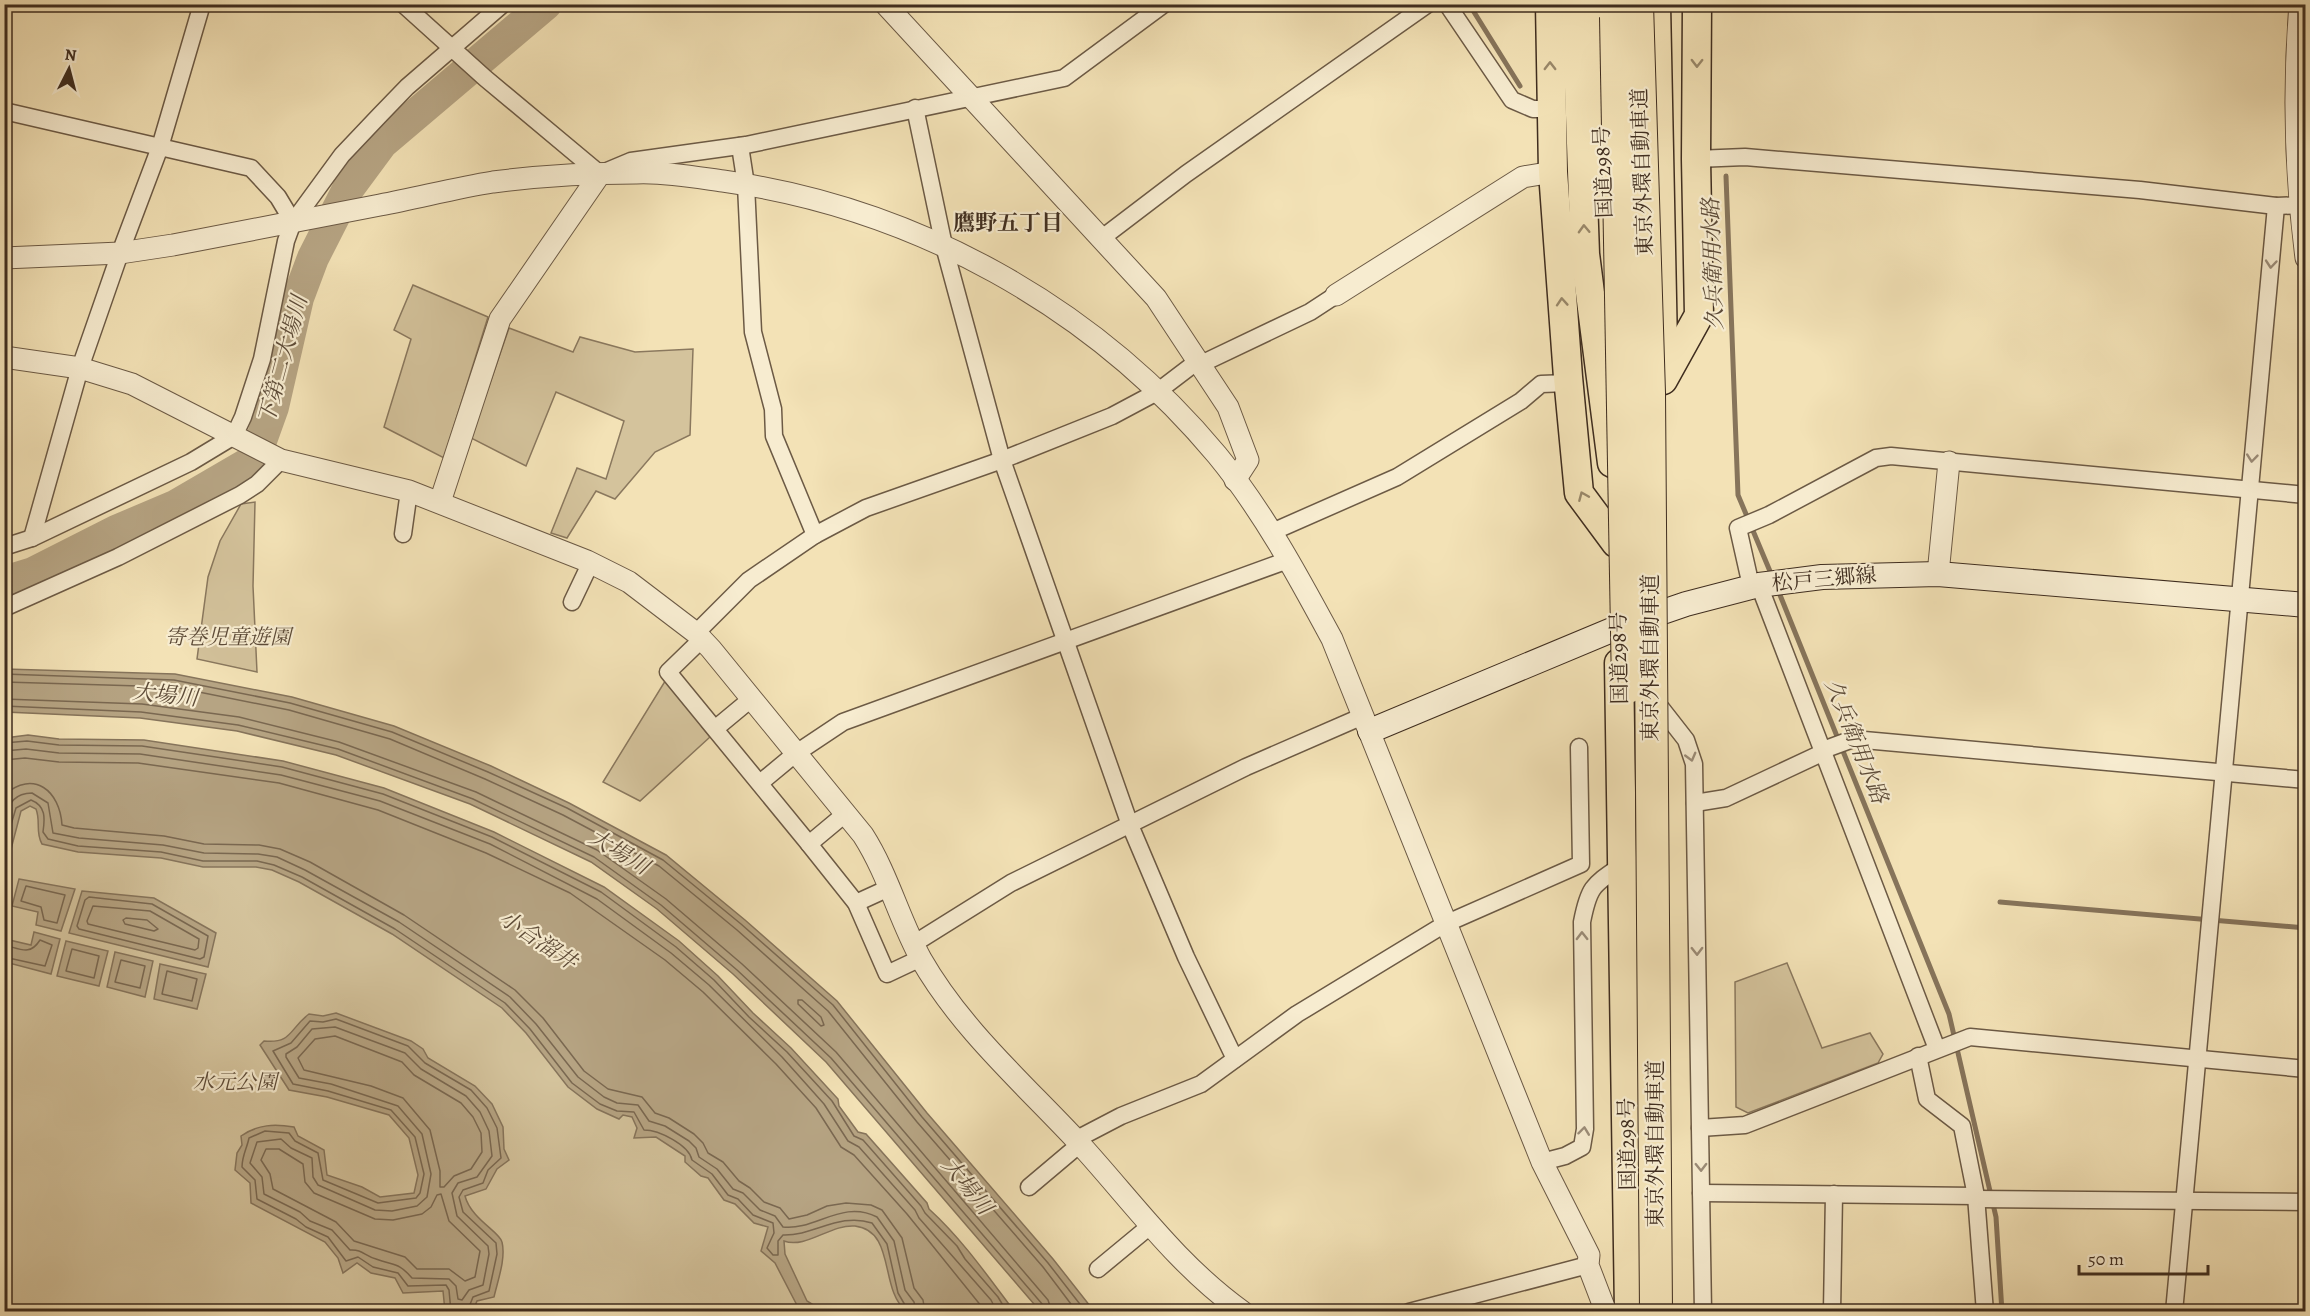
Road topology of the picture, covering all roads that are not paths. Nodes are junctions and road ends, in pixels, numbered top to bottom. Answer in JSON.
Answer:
{"nodes":[{"id":1,"x":202,"y":4,"type":"edge"},
{"id":2,"x":403,"y":4,"type":"edge"},
{"id":3,"x":503,"y":4,"type":"edge"},
{"id":4,"x":885,"y":4,"type":"edge"},
{"id":5,"x":1164,"y":4,"type":"edge"},
{"id":6,"x":1428,"y":4,"type":"edge"},
{"id":7,"x":1447,"y":4,"type":"edge"},
{"id":8,"x":1550,"y":4,"type":"edge"},
{"id":9,"x":1576,"y":4,"type":"edge"},
{"id":10,"x":1598,"y":4,"type":"edge"},
{"id":11,"x":1615,"y":4,"type":"edge"},
{"id":12,"x":1637,"y":4,"type":"edge"},
{"id":13,"x":1656,"y":4,"type":"edge"},
{"id":14,"x":1670,"y":4,"type":"edge"},
{"id":15,"x":1697,"y":4,"type":"edge"},
{"id":16,"x":2300,"y":4,"type":"edge"},
{"id":17,"x":456,"y":51,"type":"junction"},
{"id":18,"x":971,"y":98,"type":"junction"},
{"id":19,"x":915,"y":108,"type":"junction"},
{"id":20,"x":1550,"y":109,"type":"junction"},
{"id":21,"x":4,"y":111,"type":"edge"},
{"id":22,"x":740,"y":146,"type":"junction"},
{"id":23,"x":160,"y":147,"type":"junction"},
{"id":24,"x":1696,"y":159,"type":"junction"},
{"id":25,"x":1553,"y":172,"type":"junction"},
{"id":26,"x":600,"y":174,"type":"junction"},
{"id":27,"x":746,"y":185,"type":"junction"},
{"id":28,"x":2302,"y":205,"type":"edge"},
{"id":29,"x":2276,"y":206,"type":"junction"},
{"id":30,"x":1661,"y":217,"type":"junction"},
{"id":31,"x":293,"y":222,"type":"junction"},
{"id":32,"x":1102,"y":238,"type":"junction"},
{"id":33,"x":944,"y":246,"type":"junction"},
{"id":34,"x":120,"y":253,"type":"junction"},
{"id":35,"x":4,"y":258,"type":"edge"},
{"id":36,"x":2306,"y":258,"type":"edge"},
{"id":37,"x":1336,"y":295,"type":"joint"},
{"id":38,"x":4,"y":357,"type":"edge"},
{"id":39,"x":1200,"y":362,"type":"junction"},
{"id":40,"x":80,"y":368,"type":"junction"},
{"id":41,"x":1663,"y":380,"type":"junction"},
{"id":42,"x":1568,"y":383,"type":"junction"},
{"id":43,"x":1157,"y":392,"type":"junction"},
{"id":44,"x":237,"y":438,"type":"junction"},
{"id":45,"x":277,"y":457,"type":"junction"},
{"id":46,"x":1002,"y":460,"type":"junction"},
{"id":47,"x":1948,"y":462,"type":"junction"},
{"id":48,"x":1614,"y":474,"type":"junction"},
{"id":49,"x":1235,"y":480,"type":"junction"},
{"id":50,"x":2249,"y":489,"type":"junction"},
{"id":51,"x":410,"y":491,"type":"junction"},
{"id":52,"x":2306,"y":495,"type":"edge"},
{"id":53,"x":440,"y":502,"type":"junction"},
{"id":54,"x":1272,"y":532,"type":"junction"},
{"id":55,"x":403,"y":534,"type":"dead end"},
{"id":56,"x":815,"y":535,"type":"junction"},
{"id":57,"x":32,"y":538,"type":"junction"},
{"id":58,"x":1616,"y":543,"type":"junction"},
{"id":59,"x":4,"y":547,"type":"edge"},
{"id":60,"x":1288,"y":560,"type":"junction"},
{"id":61,"x":591,"y":562,"type":"junction"},
{"id":62,"x":1938,"y":574,"type":"junction"},
{"id":63,"x":1755,"y":585,"type":"junction"},
{"id":64,"x":2239,"y":599,"type":"junction"},
{"id":65,"x":572,"y":602,"type":"dead end"},
{"id":66,"x":2306,"y":605,"type":"edge"},
{"id":67,"x":4,"y":608,"type":"edge"},
{"id":68,"x":1660,"y":612,"type":"junction"},
{"id":69,"x":1619,"y":627,"type":"junction"},
{"id":70,"x":699,"y":636,"type":"junction"},
{"id":71,"x":1065,"y":639,"type":"junction"},
{"id":72,"x":751,"y":699,"type":"junction"},
{"id":73,"x":1661,"y":708,"type":"junction"},
{"id":74,"x":1366,"y":724,"type":"junction"},
{"id":75,"x":716,"y":728,"type":"junction"},
{"id":76,"x":1579,"y":747,"type":"dead end"},
{"id":77,"x":1824,"y":751,"type":"junction"},
{"id":78,"x":795,"y":754,"type":"junction"},
{"id":79,"x":2224,"y":773,"type":"junction"},
{"id":80,"x":2306,"y":780,"type":"edge"},
{"id":81,"x":760,"y":783,"type":"junction"},
{"id":82,"x":1695,"y":803,"type":"junction"},
{"id":83,"x":845,"y":814,"type":"junction"},
{"id":84,"x":1130,"y":825,"type":"junction"},
{"id":85,"x":809,"y":844,"type":"junction"},
{"id":86,"x":1623,"y":865,"type":"junction"},
{"id":87,"x":1566,"y":871,"type":"junction"},
{"id":88,"x":1596,"y":884,"type":"junction"},
{"id":89,"x":891,"y":887,"type":"junction"},
{"id":90,"x":856,"y":903,"type":"junction"},
{"id":91,"x":1445,"y":924,"type":"junction"},
{"id":92,"x":918,"y":951,"type":"junction"},
{"id":93,"x":1941,"y":1048,"type":"junction"},
{"id":94,"x":1918,"y":1056,"type":"junction"},
{"id":95,"x":1235,"y":1059,"type":"junction"},
{"id":96,"x":2197,"y":1059,"type":"junction"},
{"id":97,"x":2306,"y":1069,"type":"edge"},
{"id":98,"x":1700,"y":1128,"type":"junction"},
{"id":99,"x":1078,"y":1142,"type":"junction"},
{"id":100,"x":1542,"y":1162,"type":"junction"},
{"id":101,"x":1029,"y":1187,"type":"dead end"},
{"id":102,"x":1701,"y":1193,"type":"junction"},
{"id":103,"x":1834,"y":1194,"type":"junction"},
{"id":104,"x":1976,"y":1198,"type":"junction"},
{"id":105,"x":2184,"y":1200,"type":"junction"},
{"id":106,"x":2306,"y":1202,"type":"edge"},
{"id":107,"x":1150,"y":1226,"type":"junction"},
{"id":108,"x":1588,"y":1265,"type":"junction"},
{"id":109,"x":1098,"y":1269,"type":"dead end"},
{"id":110,"x":1243,"y":1311,"type":"edge"},
{"id":111,"x":1409,"y":1311,"type":"edge"},
{"id":112,"x":1606,"y":1311,"type":"edge"},
{"id":113,"x":1629,"y":1311,"type":"edge"},
{"id":114,"x":1638,"y":1311,"type":"edge"},
{"id":115,"x":1656,"y":1311,"type":"edge"},
{"id":116,"x":1665,"y":1311,"type":"edge"},
{"id":117,"x":1703,"y":1311,"type":"edge"},
{"id":118,"x":1832,"y":1311,"type":"edge"},
{"id":119,"x":1985,"y":1311,"type":"edge"},
{"id":120,"x":2174,"y":1311,"type":"edge"}],
"edges":[{"from":1,"to":23,"type":"street"},
{"from":2,"to":17,"type":"street"},
{"from":3,"to":17,"type":"street"},
{"from":4,"to":18,"type":"street"},
{"from":5,"to":18,"type":"street"},
{"from":6,"to":32,"type":"street"},
{"from":7,"to":20,"type":"street"},
{"from":20,"to":8,"type":"highway","one_way":true},
{"from":48,"to":9,"type":"highway","one_way":true},
{"from":10,"to":48,"type":"highway","name":"国道298号"},
{"from":11,"to":114,"type":"highway","name":"東京外環自動車道","bridge":true},
{"from":12,"to":115,"type":"highway","name":"東京外環自動車道","bridge":true},
{"from":13,"to":30,"type":"highway","name":"国道298号"},
{"from":14,"to":30,"type":"highway","name":"国道298号"},
{"from":15,"to":24,"type":"highway","one_way":true},
{"from":16,"to":28,"type":"street"},
{"from":17,"to":26,"type":"street"},
{"from":17,"to":31,"type":"street"},
{"from":18,"to":19,"type":"street"},
{"from":18,"to":32,"type":"street"},
{"from":19,"to":22,"type":"street"},
{"from":19,"to":33,"type":"street"},
{"from":20,"to":25,"type":"highway"},
{"from":21,"to":23,"type":"street"},
{"from":22,"to":26,"type":"street"},
{"from":22,"to":27,"type":"street"},
{"from":23,"to":31,"type":"street"},
{"from":23,"to":34,"type":"street"},
{"from":24,"to":29,"type":"street"},
{"from":24,"to":41,"type":"highway"},
{"from":25,"to":37,"type":"street"},
{"from":42,"to":25,"type":"highway","one_way":true},
{"from":26,"to":27,"type":"street"},
{"from":26,"to":31,"type":"street"},
{"from":26,"to":53,"type":"street"},
{"from":27,"to":33,"type":"street"},
{"from":27,"to":56,"type":"street"},
{"from":28,"to":29,"type":"street"},
{"from":28,"to":36,"type":"street"},
{"from":29,"to":50,"type":"street","one_way":true},
{"from":30,"to":41,"type":"highway","name":"国道298号"},
{"from":31,"to":34,"type":"street"},
{"from":31,"to":44,"type":"street"},
{"from":32,"to":39,"type":"street"},
{"from":33,"to":43,"type":"street"},
{"from":33,"to":46,"type":"street"},
{"from":34,"to":35,"type":"street"},
{"from":34,"to":40,"type":"street"},
{"from":37,"to":39,"type":"street"},
{"from":38,"to":40,"type":"street"},
{"from":39,"to":43,"type":"street"},
{"from":39,"to":49,"type":"street"},
{"from":40,"to":44,"type":"street"},
{"from":40,"to":57,"type":"street"},
{"from":41,"to":68,"type":"highway","name":"国道298号"},
{"from":42,"to":54,"type":"street"},
{"from":58,"to":42,"type":"highway","one_way":true},
{"from":43,"to":46,"type":"street"},
{"from":43,"to":49,"type":"street"},
{"from":44,"to":45,"type":"street"},
{"from":44,"to":57,"type":"street"},
{"from":45,"to":51,"type":"street"},
{"from":45,"to":67,"type":"street"},
{"from":46,"to":56,"type":"street"},
{"from":46,"to":71,"type":"street"},
{"from":47,"to":50,"type":"street"},
{"from":47,"to":62,"type":"street"},
{"from":47,"to":63,"type":"street"},
{"from":48,"to":58,"type":"highway","name":"国道298号"},
{"from":49,"to":54,"type":"street"},
{"from":50,"to":52,"type":"street"},
{"from":50,"to":64,"type":"street"},
{"from":51,"to":53,"type":"street"},
{"from":51,"to":55,"type":"street"},
{"from":53,"to":61,"type":"street"},
{"from":54,"to":60,"type":"street"},
{"from":56,"to":70,"type":"street"},
{"from":57,"to":59,"type":"street"},
{"from":58,"to":69,"type":"highway","name":"国道298号"},
{"from":60,"to":71,"type":"street"},
{"from":60,"to":74,"type":"street"},
{"from":61,"to":65,"type":"street"},
{"from":61,"to":70,"type":"street"},
{"from":62,"to":63,"type":"main road","name":"松戸三郷線"},
{"from":62,"to":64,"type":"main road","name":"松戸三郷線"},
{"from":63,"to":68,"type":"main road","name":"松戸三郷線"},
{"from":63,"to":77,"type":"street"},
{"from":64,"to":66,"type":"main road","name":"松戸三郷線"},
{"from":64,"to":79,"type":"street"},
{"from":68,"to":69,"type":"main road","name":"松戸三郷線"},
{"from":68,"to":73,"type":"highway","name":"国道298号"},
{"from":69,"to":74,"type":"main road","name":"松戸三郷線"},
{"from":69,"to":86,"type":"highway","name":"国道298号"},
{"from":70,"to":72,"type":"street"},
{"from":70,"to":75,"type":"street"},
{"from":71,"to":78,"type":"street"},
{"from":71,"to":84,"type":"street"},
{"from":72,"to":75,"type":"street"},
{"from":72,"to":78,"type":"street"},
{"from":73,"to":82,"type":"street","one_way":true},
{"from":73,"to":116,"type":"highway","name":"国道298号"},
{"from":74,"to":84,"type":"street"},
{"from":74,"to":91,"type":"street"},
{"from":75,"to":81,"type":"street"},
{"from":76,"to":87,"type":"street"},
{"from":77,"to":79,"type":"street"},
{"from":77,"to":82,"type":"street"},
{"from":77,"to":93,"type":"street"},
{"from":78,"to":81,"type":"street"},
{"from":78,"to":83,"type":"street"},
{"from":79,"to":80,"type":"street"},
{"from":79,"to":96,"type":"street"},
{"from":81,"to":85,"type":"street"},
{"from":82,"to":98,"type":"street","one_way":true},
{"from":83,"to":85,"type":"street"},
{"from":83,"to":89,"type":"street"},
{"from":84,"to":92,"type":"street"},
{"from":84,"to":95,"type":"street"},
{"from":85,"to":90,"type":"street"},
{"from":86,"to":88,"type":"street"},
{"from":86,"to":113,"type":"highway","name":"国道298号"},
{"from":87,"to":88,"type":"street"},
{"from":87,"to":91,"type":"street"},
{"from":100,"to":88,"type":"street","one_way":true},
{"from":89,"to":90,"type":"street"},
{"from":89,"to":92,"type":"street"},
{"from":90,"to":92,"type":"street"},
{"from":91,"to":95,"type":"street"},
{"from":91,"to":100,"type":"street"},
{"from":92,"to":99,"type":"street"},
{"from":93,"to":94,"type":"street"},
{"from":93,"to":96,"type":"street"},
{"from":94,"to":98,"type":"street"},
{"from":94,"to":104,"type":"street"},
{"from":95,"to":99,"type":"street"},
{"from":96,"to":97,"type":"street"},
{"from":96,"to":105,"type":"street"},
{"from":98,"to":102,"type":"street","one_way":true},
{"from":99,"to":101,"type":"street"},
{"from":99,"to":107,"type":"street"},
{"from":100,"to":108,"type":"street"},
{"from":102,"to":103,"type":"street"},
{"from":102,"to":117,"type":"street"},
{"from":103,"to":104,"type":"street"},
{"from":103,"to":118,"type":"street"},
{"from":104,"to":105,"type":"street"},
{"from":104,"to":119,"type":"street"},
{"from":105,"to":106,"type":"street"},
{"from":105,"to":120,"type":"street"},
{"from":107,"to":109,"type":"street"},
{"from":107,"to":110,"type":"street"},
{"from":108,"to":111,"type":"street"},
{"from":108,"to":112,"type":"street"}]}
